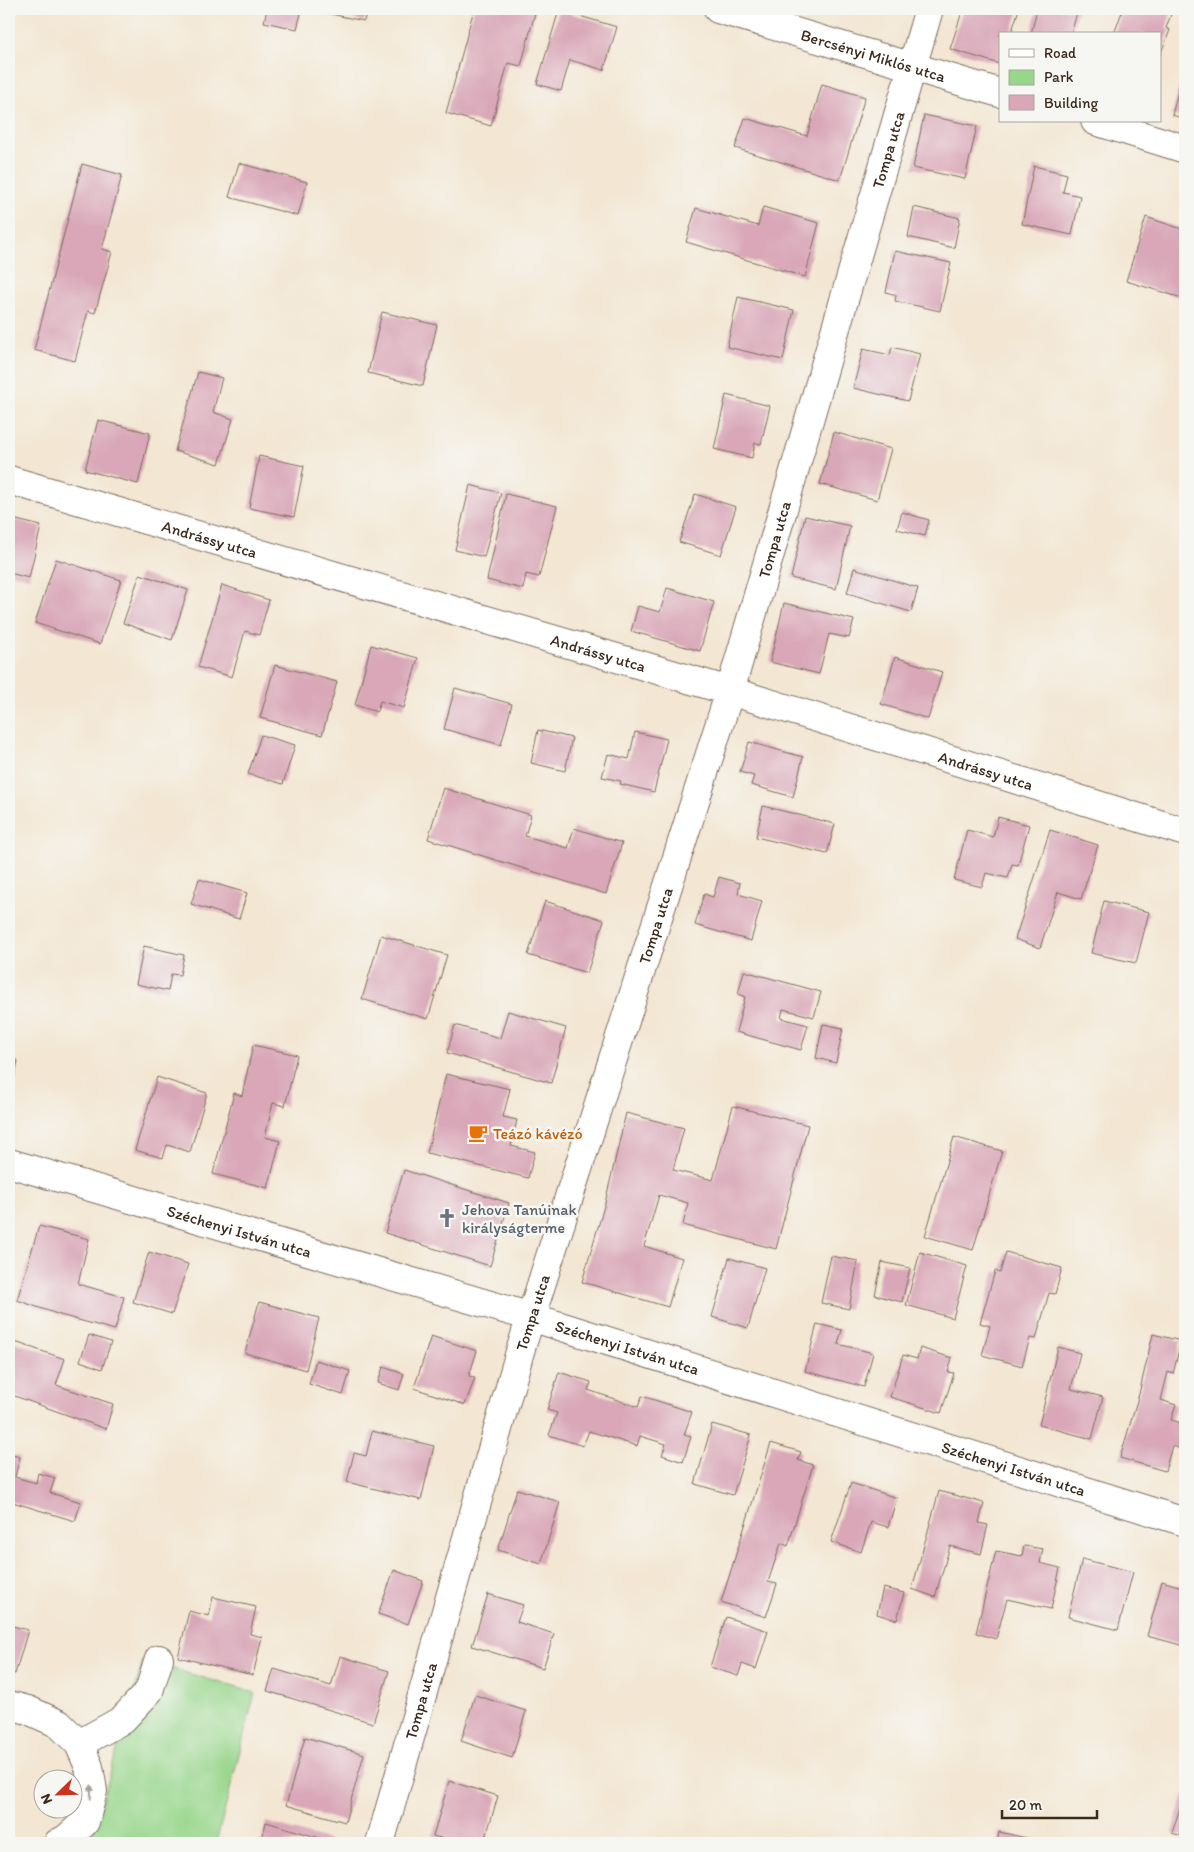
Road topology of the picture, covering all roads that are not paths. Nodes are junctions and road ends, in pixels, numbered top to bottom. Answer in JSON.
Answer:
{"nodes":[{"id":1,"x":718,"y":9,"type":"edge"},
{"id":2,"x":929,"y":9,"type":"edge"},
{"id":3,"x":911,"y":66,"type":"junction"},
{"id":4,"x":999,"y":93,"type":"edge"},
{"id":5,"x":1098,"y":122,"type":"edge"},
{"id":6,"x":1185,"y":148,"type":"edge"},
{"id":7,"x":9,"y":480,"type":"edge"},
{"id":8,"x":730,"y":691,"type":"junction"},
{"id":9,"x":1185,"y":832,"type":"edge"},
{"id":10,"x":10,"y":1166,"type":"edge"},
{"id":11,"x":531,"y":1317,"type":"junction"},
{"id":12,"x":1185,"y":1522,"type":"edge"},
{"id":13,"x":159,"y":1658,"type":"dead end"},
{"id":14,"x":9,"y":1705,"type":"edge"},
{"id":15,"x":79,"y":1744,"type":"junction"},
{"id":16,"x":58,"y":1843,"type":"edge"},
{"id":17,"x":380,"y":1843,"type":"edge"}],
"edges":[{"from":1,"to":3,"type":"street","name":"Bercsényi Miklós utca"},
{"from":2,"to":3,"type":"street","name":"Tompa utca"},
{"from":3,"to":4,"type":"street","name":"Bercsényi Miklós utca"},
{"from":3,"to":8,"type":"street","name":"Tompa utca"},
{"from":5,"to":6,"type":"street"},
{"from":7,"to":8,"type":"street","name":"Andrássy utca"},
{"from":8,"to":9,"type":"street","name":"Andrássy utca"},
{"from":8,"to":11,"type":"street","name":"Tompa utca"},
{"from":10,"to":11,"type":"street","name":"Széchenyi István utca"},
{"from":11,"to":12,"type":"street","name":"Széchenyi István utca"},
{"from":11,"to":17,"type":"street","name":"Tompa utca"},
{"from":13,"to":15,"type":"street"},
{"from":14,"to":15,"type":"street"},
{"from":16,"to":15,"type":"street","one_way":true}]}
